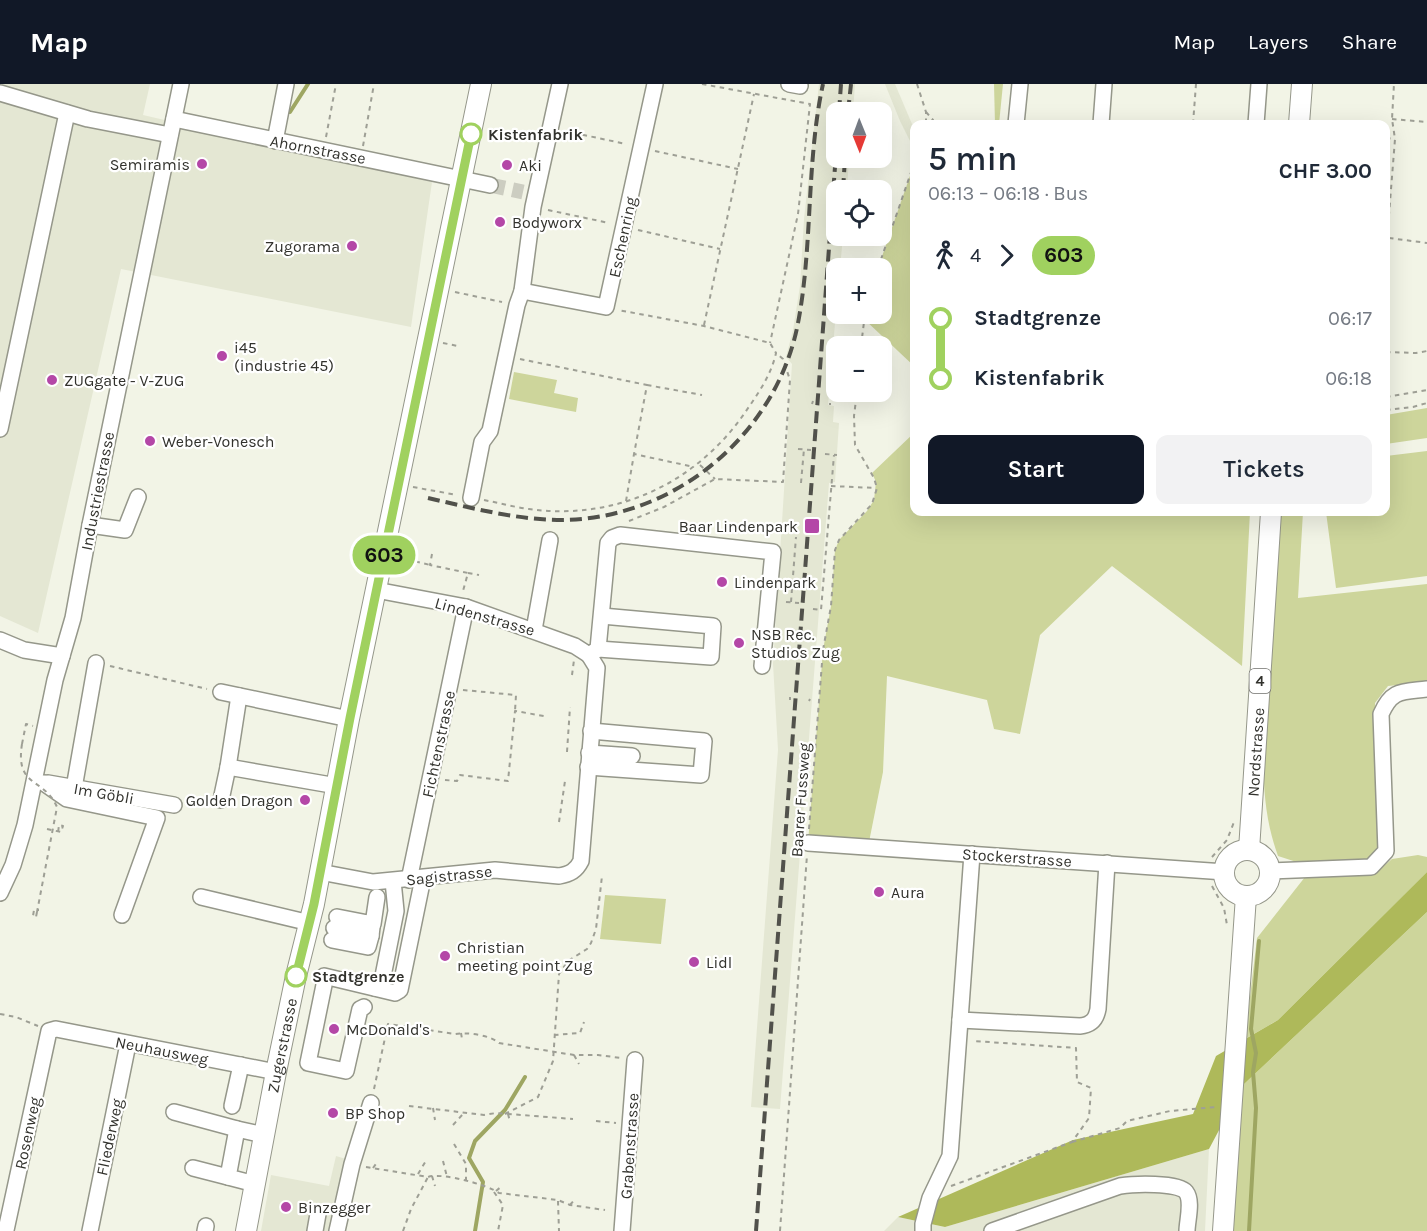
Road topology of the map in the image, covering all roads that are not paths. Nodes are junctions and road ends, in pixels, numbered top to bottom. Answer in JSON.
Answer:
{"nodes":[{"id":1,"x":181,"y":84,"type":"edge"},
{"id":2,"x":286,"y":84,"type":"edge"},
{"id":3,"x":481,"y":84,"type":"edge"},
{"id":4,"x":560,"y":84,"type":"edge"},
{"id":5,"x":655,"y":84,"type":"edge"},
{"id":6,"x":1020,"y":84,"type":"edge"},
{"id":7,"x":1104,"y":84,"type":"edge"},
{"id":8,"x":1259,"y":84,"type":"edge"},
{"id":9,"x":1302,"y":84,"type":"edge"},
{"id":10,"x":0,"y":93,"type":"edge"},
{"id":11,"x":67,"y":113,"type":"junction"},
{"id":12,"x":174,"y":119,"type":"junction"},
{"id":13,"x":1016,"y":120,"type":"edge"},
{"id":14,"x":1101,"y":120,"type":"edge"},
{"id":15,"x":1256,"y":120,"type":"edge"},
{"id":16,"x":1299,"y":120,"type":"edge"},
{"id":17,"x":170,"y":135,"type":"junction"},
{"id":18,"x":275,"y":141,"type":"junction"},
{"id":19,"x":461,"y":179,"type":"junction"},
{"id":20,"x":490,"y":185,"type":"tunnel mouth"},
{"id":21,"x":520,"y":298,"type":"junction"},
{"id":22,"x":0,"y":429,"type":"edge"},
{"id":23,"x":138,"y":497,"type":"dead end"},
{"id":24,"x":471,"y":498,"type":"road end"},
{"id":25,"x":1271,"y":516,"type":"edge"},
{"id":26,"x":90,"y":525,"type":"junction"},
{"id":27,"x":550,"y":540,"type":"dead end"},
{"id":28,"x":376,"y":590,"type":"junction"},
{"id":29,"x":463,"y":607,"type":"junction"},
{"id":30,"x":602,"y":616,"type":"junction"},
{"id":31,"x":534,"y":630,"type":"junction"},
{"id":32,"x":0,"y":640,"type":"edge"},
{"id":33,"x":594,"y":652,"type":"junction"},
{"id":34,"x":62,"y":656,"type":"junction"},
{"id":35,"x":96,"y":663,"type":"road end"},
{"id":36,"x":762,"y":666,"type":"dead end"},
{"id":37,"x":1427,"y":689,"type":"edge"},
{"id":38,"x":221,"y":692,"type":"road end"},
{"id":39,"x":239,"y":696,"type":"junction"},
{"id":40,"x":350,"y":718,"type":"junction"},
{"id":41,"x":591,"y":731,"type":"junction"},
{"id":42,"x":632,"y":756,"type":"dead end"},
{"id":43,"x":589,"y":760,"type":"junction"},
{"id":44,"x":228,"y":767,"type":"junction"},
{"id":45,"x":39,"y":782,"type":"junction"},
{"id":46,"x":337,"y":786,"type":"junction"},
{"id":47,"x":74,"y":788,"type":"junction"},
{"id":48,"x":220,"y":800,"type":"dead end"},
{"id":49,"x":174,"y":805,"type":"dead end"},
{"id":50,"x":808,"y":843,"type":"road end"},
{"id":51,"x":1249,"y":850,"type":"junction"},
{"id":52,"x":972,"y":854,"type":"junction"},
{"id":53,"x":7,"y":862,"type":"edge"},
{"id":54,"x":1107,"y":863,"type":"junction"},
{"id":55,"x":320,"y":872,"type":"junction"},
{"id":56,"x":1225,"y":872,"type":"junction"},
{"id":57,"x":1270,"y":872,"type":"junction"},
{"id":58,"x":416,"y":879,"type":"junction"},
{"id":59,"x":393,"y":881,"type":"junction"},
{"id":60,"x":0,"y":893,"type":"edge"},
{"id":61,"x":1246,"y":896,"type":"junction"},
{"id":62,"x":201,"y":897,"type":"dead end"},
{"id":63,"x":377,"y":897,"type":"dead end"},
{"id":64,"x":122,"y":915,"type":"dead end"},
{"id":65,"x":309,"y":923,"type":"junction"},
{"id":66,"x":372,"y":930,"type":"junction"},
{"id":67,"x":375,"y":988,"type":"junction"},
{"id":68,"x":364,"y":1007,"type":"dead end"},
{"id":69,"x":960,"y":1020,"type":"junction"},
{"id":70,"x":49,"y":1031,"type":"joint"},
{"id":71,"x":128,"y":1044,"type":"junction"},
{"id":72,"x":635,"y":1060,"type":"road end"},
{"id":73,"x":241,"y":1065,"type":"junction"},
{"id":74,"x":276,"y":1072,"type":"junction"},
{"id":75,"x":371,"y":1102,"type":"road end"},
{"id":76,"x":232,"y":1106,"type":"dead end"},
{"id":77,"x":174,"y":1112,"type":"dead end"},
{"id":78,"x":237,"y":1129,"type":"junction"},
{"id":79,"x":264,"y":1135,"type":"junction"},
{"id":80,"x":193,"y":1168,"type":"dead end"},
{"id":81,"x":228,"y":1177,"type":"junction"},
{"id":82,"x":255,"y":1184,"type":"junction"},
{"id":83,"x":318,"y":1214,"type":"dead end"},
{"id":84,"x":5,"y":1230,"type":"edge"},
{"id":85,"x":90,"y":1231,"type":"edge"},
{"id":86,"x":246,"y":1231,"type":"edge"},
{"id":87,"x":315,"y":1231,"type":"edge"},
{"id":88,"x":337,"y":1231,"type":"edge"},
{"id":89,"x":622,"y":1231,"type":"edge"},
{"id":90,"x":922,"y":1231,"type":"edge"},
{"id":91,"x":992,"y":1231,"type":"edge"},
{"id":92,"x":1187,"y":1231,"type":"edge"},
{"id":93,"x":1223,"y":1231,"type":"edge"}],
"edges":[{"from":1,"to":12,"type":"street","name":"Industriestrasse"},
{"from":2,"to":18,"type":"street"},
{"from":3,"to":19,"type":"main road","name":"Zugerstrasse"},
{"from":4,"to":21,"type":"street"},
{"from":5,"to":21,"type":"street","name":"Eschenring"},
{"from":6,"to":13,"type":"street"},
{"from":7,"to":14,"type":"street"},
{"from":8,"to":15,"type":"street"},
{"from":9,"to":16,"type":"main road"},
{"from":10,"to":11,"type":"street"},
{"from":11,"to":17,"type":"street"},
{"from":11,"to":22,"type":"street"},
{"from":12,"to":17,"type":"street","name":"Industriestrasse"},
{"from":12,"to":18,"type":"street","name":"Ahornstrasse"},
{"from":17,"to":26,"type":"street","name":"Industriestrasse"},
{"from":18,"to":19,"type":"street","name":"Ahornstrasse"},
{"from":19,"to":20,"type":"street"},
{"from":19,"to":28,"type":"main road","name":"Zugerstrasse"},
{"from":21,"to":24,"type":"street"},
{"from":23,"to":26,"type":"street"},
{"from":25,"to":51,"type":"main road","name":"Nordstrasse","number":"4"},
{"from":26,"to":34,"type":"street","name":"Industriestrasse"},
{"from":27,"to":31,"type":"street"},
{"from":28,"to":29,"type":"street","name":"Lindenstrasse"},
{"from":28,"to":40,"type":"main road","name":"Zugerstrasse"},
{"from":29,"to":31,"type":"street","name":"Lindenstrasse"},
{"from":29,"to":58,"type":"street","name":"Fichtenstrasse"},
{"from":30,"to":33,"type":"street"},
{"from":30,"to":33,"type":"street"},
{"from":30,"to":36,"type":"street"},
{"from":31,"to":33,"type":"street","name":"Lindenstrasse"},
{"from":32,"to":34,"type":"street"},
{"from":33,"to":41,"type":"street"},
{"from":34,"to":45,"type":"street","name":"Industriestrasse"},
{"from":35,"to":47,"type":"street"},
{"from":37,"to":57,"type":"street"},
{"from":38,"to":39,"type":"street"},
{"from":39,"to":40,"type":"street"},
{"from":39,"to":44,"type":"street"},
{"from":40,"to":46,"type":"main road","name":"Zugerstrasse"},
{"from":41,"to":43,"type":"street"},
{"from":41,"to":43,"type":"street"},
{"from":42,"to":43,"type":"street"},
{"from":43,"to":58,"type":"street","name":"Sagistrasse"},
{"from":44,"to":46,"type":"street"},
{"from":44,"to":48,"type":"street"},
{"from":45,"to":47,"type":"street","name":"Im Göbli"},
{"from":45,"to":53,"type":"street","name":"Industriestrasse"},
{"from":45,"to":64,"type":"street"},
{"from":46,"to":55,"type":"main road","name":"Zugerstrasse"},
{"from":47,"to":49,"type":"street","name":"Im Göbli"},
{"from":50,"to":52,"type":"street","name":"Stockerstrasse"},
{"from":51,"to":56,"type":"main road"},
{"from":51,"to":57,"type":"main road"},
{"from":52,"to":54,"type":"street","name":"Stockerstrasse"},
{"from":52,"to":69,"type":"street"},
{"from":53,"to":60,"type":"street","name":"Industriestrasse"},
{"from":54,"to":56,"type":"street","name":"Stockerstrasse"},
{"from":54,"to":69,"type":"street"},
{"from":55,"to":59,"type":"street","name":"Sagistrasse"},
{"from":55,"to":65,"type":"main road","name":"Zugerstrasse"},
{"from":56,"to":61,"type":"main road"},
{"from":57,"to":61,"type":"main road"},
{"from":58,"to":59,"type":"street","name":"Sagistrasse"},
{"from":58,"to":67,"type":"street","name":"Fichtenstrasse"},
{"from":59,"to":67,"type":"street"},
{"from":61,"to":93,"type":"main road"},
{"from":62,"to":65,"type":"street"},
{"from":63,"to":66,"type":"street"},
{"from":65,"to":74,"type":"main road","name":"Zugerstrasse"},
{"from":66,"to":66,"type":"street"},
{"from":67,"to":68,"type":"street"},
{"from":69,"to":90,"type":"street"},
{"from":70,"to":71,"type":"street","name":"Neuhausweg"},
{"from":70,"to":84,"type":"street","name":"Rosenweg"},
{"from":71,"to":73,"type":"street","name":"Neuhausweg"},
{"from":71,"to":85,"type":"street","name":"Fliederweg"},
{"from":72,"to":89,"type":"street","name":"Grabenstrasse"},
{"from":73,"to":74,"type":"street","name":"Neuhausweg"},
{"from":73,"to":76,"type":"street"},
{"from":74,"to":79,"type":"main road","name":"Zugerstrasse"},
{"from":75,"to":88,"type":"street"},
{"from":77,"to":78,"type":"street"},
{"from":78,"to":79,"type":"street"},
{"from":78,"to":81,"type":"street"},
{"from":79,"to":82,"type":"main road","name":"Zugerstrasse"},
{"from":80,"to":81,"type":"street"},
{"from":81,"to":82,"type":"street"},
{"from":82,"to":86,"type":"main road","name":"Zugerstrasse"},
{"from":83,"to":87,"type":"street"},
{"from":91,"to":92,"type":"street"}]}
